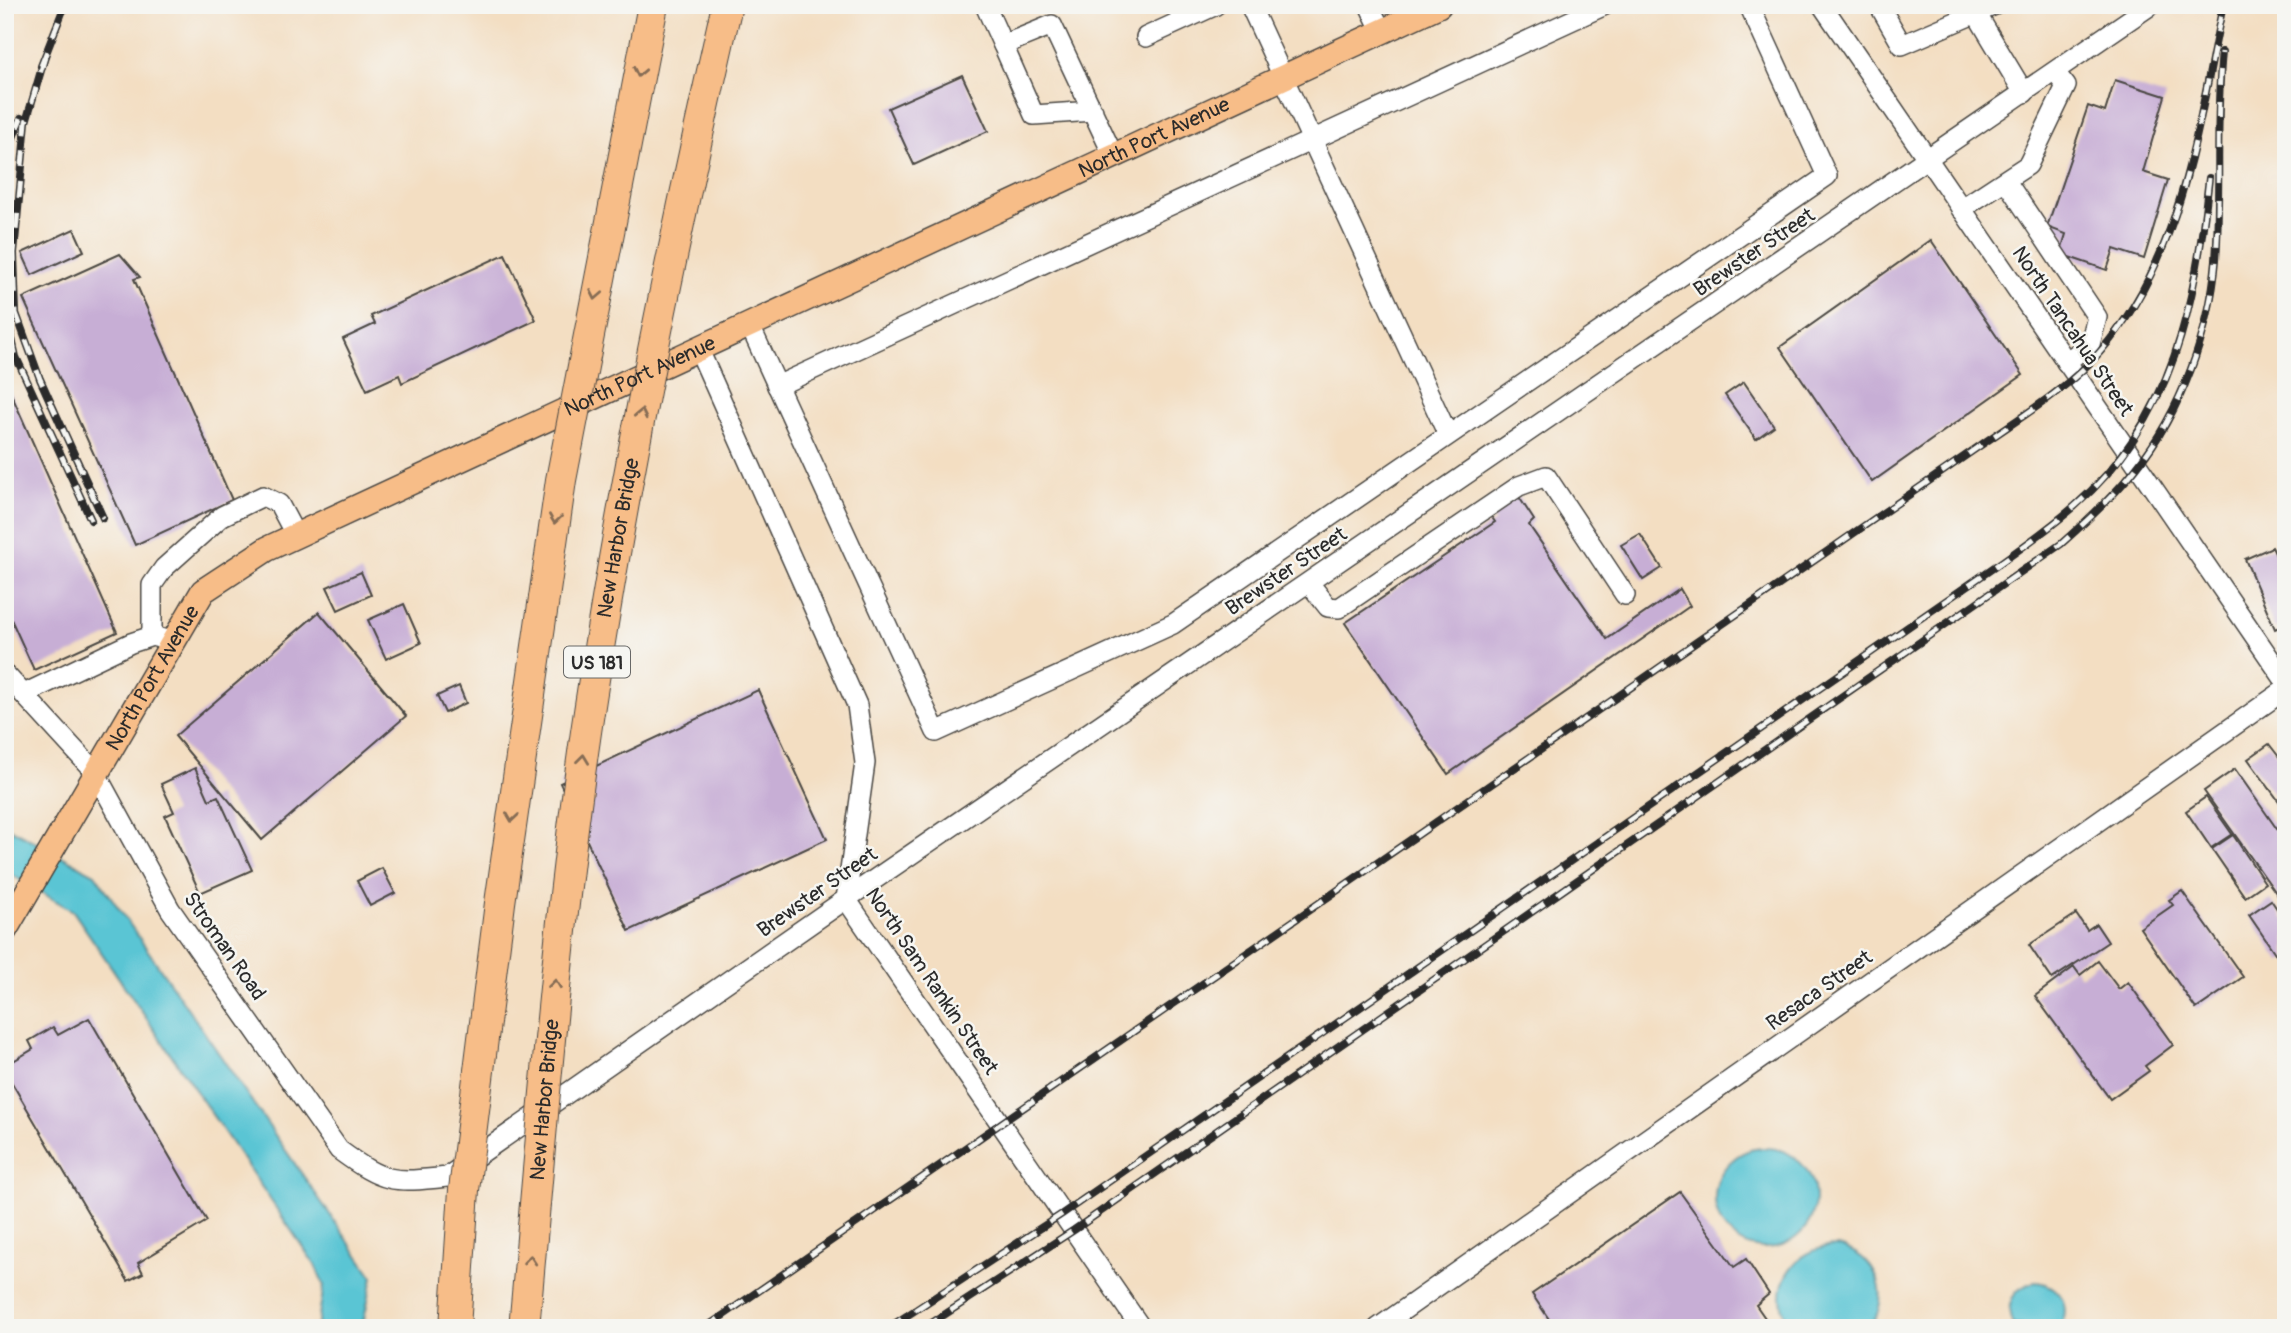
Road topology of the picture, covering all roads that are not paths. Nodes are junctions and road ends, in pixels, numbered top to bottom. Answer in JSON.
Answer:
{"nodes":[{"id":1,"x":653,"y":5,"type":"edge"},
{"id":2,"x":727,"y":5,"type":"edge"},
{"id":3,"x":985,"y":5,"type":"edge"},
{"id":4,"x":1216,"y":5,"type":"edge"},
{"id":5,"x":1250,"y":5,"type":"edge"},
{"id":6,"x":1369,"y":5,"type":"edge"},
{"id":7,"x":1439,"y":5,"type":"edge"},
{"id":8,"x":1605,"y":5,"type":"edge"},
{"id":9,"x":1749,"y":5,"type":"edge"},
{"id":10,"x":1822,"y":5,"type":"edge"},
{"id":11,"x":1878,"y":5,"type":"edge"},
{"id":12,"x":1995,"y":5,"type":"edge"},
{"id":13,"x":2151,"y":5,"type":"edge"},
{"id":14,"x":1976,"y":13,"type":"junction"},
{"id":15,"x":1382,"y":32,"type":"junction"},
{"id":16,"x":1146,"y":37,"type":"dead end"},
{"id":17,"x":1003,"y":45,"type":"junction"},
{"id":18,"x":2055,"y":72,"type":"junction"},
{"id":19,"x":1283,"y":78,"type":"junction"},
{"id":20,"x":2024,"y":93,"type":"junction"},
{"id":21,"x":1093,"y":111,"type":"junction"},
{"id":22,"x":1312,"y":140,"type":"junction"},
{"id":23,"x":1114,"y":157,"type":"junction"},
{"id":24,"x":1928,"y":160,"type":"junction"},
{"id":25,"x":2006,"y":181,"type":"junction"},
{"id":26,"x":1962,"y":209,"type":"junction"},
{"id":27,"x":750,"y":327,"type":"junction"},
{"id":28,"x":699,"y":350,"type":"junction"},
{"id":29,"x":2066,"y":362,"type":"junction"},
{"id":30,"x":777,"y":386,"type":"junction"},
{"id":31,"x":1448,"y":435,"type":"junction"},
{"id":32,"x":296,"y":536,"type":"junction"},
{"id":33,"x":1309,"y":583,"type":"junction"},
{"id":34,"x":1625,"y":595,"type":"dead end"},
{"id":35,"x":162,"y":639,"type":"junction"},
{"id":36,"x":5,"y":674,"type":"edge"},
{"id":37,"x":2286,"y":682,"type":"edge"},
{"id":38,"x":2286,"y":689,"type":"edge"},
{"id":39,"x":24,"y":694,"type":"junction"},
{"id":40,"x":95,"y":772,"type":"junction"},
{"id":41,"x":846,"y":899,"type":"junction"},
{"id":42,"x":5,"y":930,"type":"edge"},
{"id":43,"x":447,"y":1177,"type":"joint"},
{"id":44,"x":455,"y":1328,"type":"edge"},
{"id":45,"x":524,"y":1328,"type":"edge"},
{"id":46,"x":1141,"y":1328,"type":"edge"},
{"id":47,"x":1378,"y":1328,"type":"edge"}],
"edges":[{"from":1,"to":44,"type":"highway","number":"US 181","one_way":true,"bridge":true},
{"from":45,"to":2,"type":"highway","name":"New Harbor Bridge","number":"US 181","one_way":true,"bridge":true},
{"from":3,"to":17,"type":"street"},
{"from":4,"to":16,"type":"street"},
{"from":5,"to":19,"type":"street"},
{"from":6,"to":15,"type":"street"},
{"from":7,"to":15,"type":"main road","name":"North Port Avenue"},
{"from":8,"to":22,"type":"street"},
{"from":9,"to":31,"type":"street"},
{"from":10,"to":24,"type":"street","name":"North Tancahua Street"},
{"from":11,"to":14,"type":"street"},
{"from":12,"to":14,"type":"street"},
{"from":13,"to":18,"type":"street","name":"Brewster Street"},
{"from":14,"to":20,"type":"street"},
{"from":15,"to":19,"type":"main road","name":"North Port Avenue"},
{"from":17,"to":21,"type":"street"},
{"from":17,"to":21,"type":"street"},
{"from":18,"to":20,"type":"street","name":"Brewster Street"},
{"from":18,"to":25,"type":"street"},
{"from":19,"to":22,"type":"street"},
{"from":19,"to":23,"type":"main road","name":"North Port Avenue"},
{"from":20,"to":24,"type":"street","name":"Brewster Street"},
{"from":21,"to":23,"type":"street"},
{"from":22,"to":30,"type":"street"},
{"from":22,"to":31,"type":"street"},
{"from":23,"to":27,"type":"main road","name":"North Port Avenue"},
{"from":24,"to":26,"type":"street","name":"North Tancahua Street"},
{"from":24,"to":33,"type":"street","name":"Brewster Street"},
{"from":25,"to":26,"type":"street"},
{"from":25,"to":29,"type":"street"},
{"from":26,"to":29,"type":"street","name":"North Tancahua Street"},
{"from":27,"to":28,"type":"main road","name":"North Port Avenue"},
{"from":27,"to":30,"type":"street"},
{"from":28,"to":32,"type":"main road","name":"North Port Avenue"},
{"from":28,"to":41,"type":"street","name":"North Sam Rankin Street"},
{"from":29,"to":37,"type":"street","name":"North Tancahua Street"},
{"from":30,"to":31,"type":"street"},
{"from":32,"to":35,"type":"main road","name":"North Port Avenue"},
{"from":32,"to":35,"type":"street"},
{"from":33,"to":34,"type":"street"},
{"from":33,"to":41,"type":"street","name":"Brewster Street"},
{"from":35,"to":39,"type":"street"},
{"from":35,"to":40,"type":"main road","name":"North Port Avenue"},
{"from":36,"to":39,"type":"street","name":"Stroman Road"},
{"from":38,"to":47,"type":"street","name":"Resaca Street"},
{"from":39,"to":40,"type":"street","name":"Stroman Road"},
{"from":40,"to":42,"type":"main road","name":"North Port Avenue"},
{"from":40,"to":43,"type":"street","name":"Stroman Road"},
{"from":41,"to":43,"type":"street","name":"Brewster Street"},
{"from":41,"to":46,"type":"street","name":"North Sam Rankin Street"}]}
